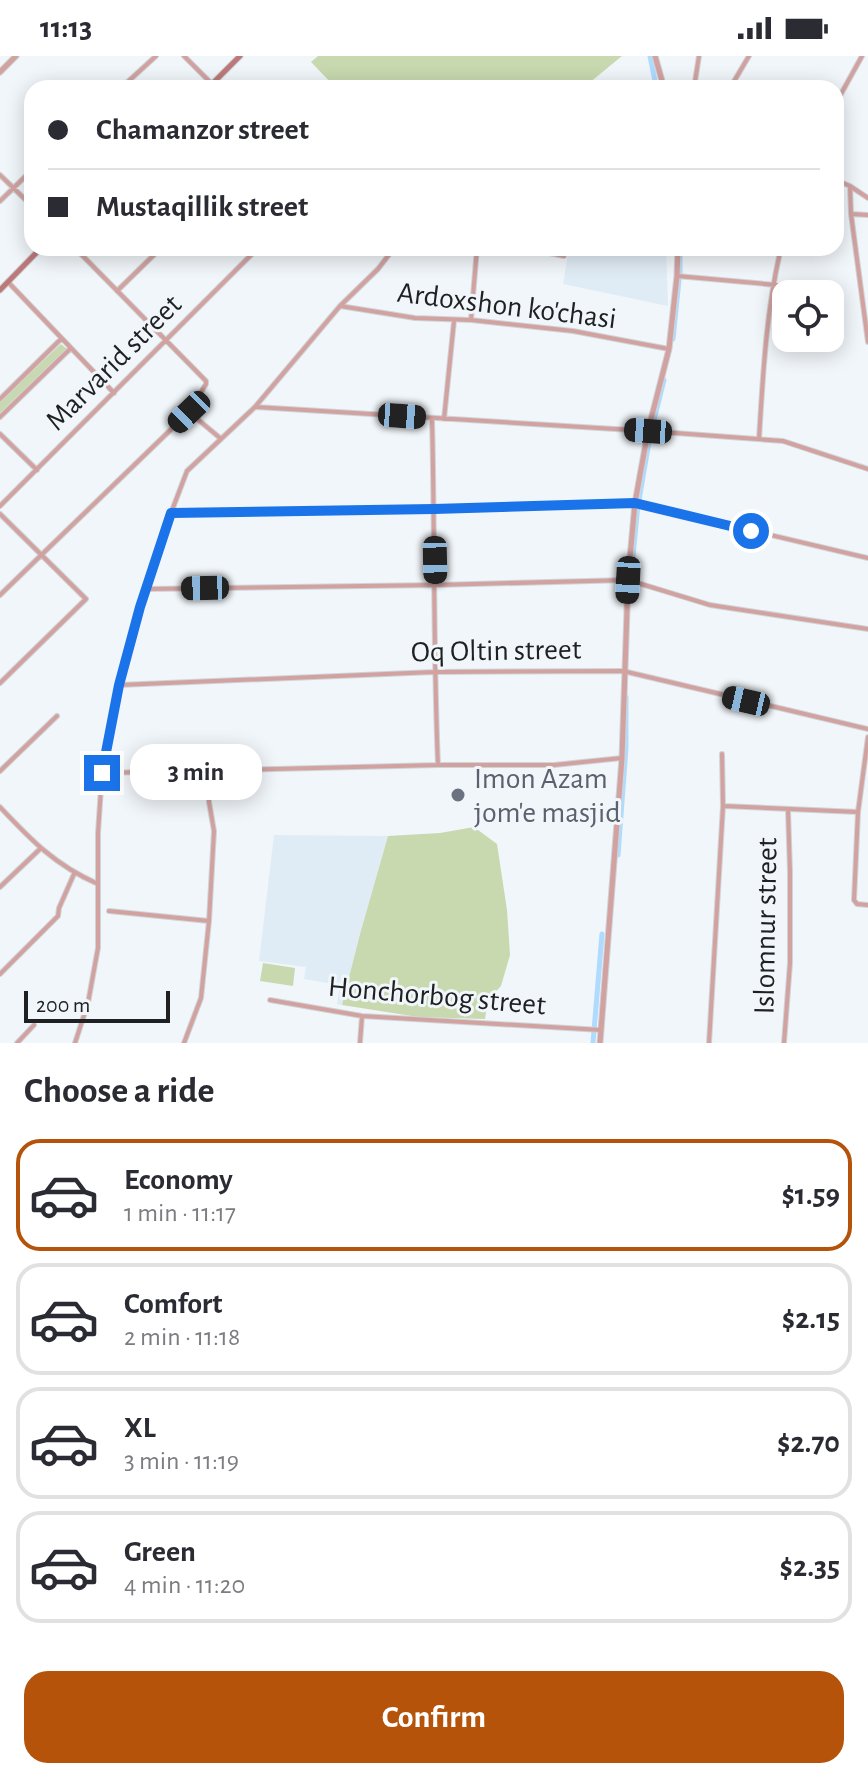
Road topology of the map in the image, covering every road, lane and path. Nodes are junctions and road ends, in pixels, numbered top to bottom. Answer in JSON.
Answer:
{"nodes":[{"id":1,"x":16,"y":56,"type":"edge"},
{"id":2,"x":156,"y":56,"type":"edge"},
{"id":3,"x":184,"y":56,"type":"edge"},
{"id":4,"x":240,"y":56,"type":"edge"},
{"id":5,"x":655,"y":56,"type":"edge"},
{"id":6,"x":699,"y":56,"type":"edge"},
{"id":7,"x":749,"y":56,"type":"edge"},
{"id":8,"x":862,"y":56,"type":"edge"},
{"id":9,"x":0,"y":72,"type":"edge"},
{"id":10,"x":130,"y":80,"type":"edge"},
{"id":11,"x":206,"y":80,"type":"edge"},
{"id":12,"x":218,"y":80,"type":"edge"},
{"id":13,"x":662,"y":80,"type":"edge"},
{"id":14,"x":695,"y":80,"type":"edge"},
{"id":15,"x":735,"y":80,"type":"edge"},
{"id":16,"x":844,"y":89,"type":"edge"},
{"id":17,"x":0,"y":175,"type":"edge"},
{"id":18,"x":24,"y":178,"type":"edge"},
{"id":19,"x":844,"y":183,"type":"edge"},
{"id":20,"x":850,"y":186,"type":"junction"},
{"id":21,"x":13,"y":188,"type":"junction"},
{"id":22,"x":24,"y":198,"type":"edge"},
{"id":23,"x":868,"y":198,"type":"edge"},
{"id":24,"x":0,"y":201,"type":"edge"},
{"id":25,"x":851,"y":214,"type":"junction"},
{"id":26,"x":868,"y":215,"type":"edge"},
{"id":27,"x":33,"y":256,"type":"edge"},
{"id":28,"x":83,"y":256,"type":"edge"},
{"id":29,"x":153,"y":256,"type":"edge"},
{"id":30,"x":250,"y":256,"type":"edge"},
{"id":31,"x":388,"y":256,"type":"edge"},
{"id":32,"x":476,"y":256,"type":"edge"},
{"id":33,"x":678,"y":256,"type":"edge"},
{"id":34,"x":779,"y":256,"type":"edge"},
{"id":35,"x":677,"y":276,"type":"junction"},
{"id":36,"x":773,"y":280,"type":"edge"},
{"id":37,"x":8,"y":282,"type":"junction"},
{"id":38,"x":772,"y":285,"type":"joint"},
{"id":39,"x":0,"y":290,"type":"edge"},
{"id":40,"x":117,"y":291,"type":"junction"},
{"id":41,"x":340,"y":306,"type":"junction"},
{"id":42,"x":471,"y":320,"type":"junction"},
{"id":43,"x":454,"y":321,"type":"junction"},
{"id":44,"x":62,"y":338,"type":"junction"},
{"id":45,"x":166,"y":340,"type":"junction"},
{"id":46,"x":868,"y":342,"type":"edge"},
{"id":47,"x":71,"y":348,"type":"junction"},
{"id":48,"x":669,"y":349,"type":"junction"},
{"id":49,"x":114,"y":393,"type":"junction"},
{"id":50,"x":0,"y":399,"type":"edge"},
{"id":51,"x":255,"y":407,"type":"junction"},
{"id":52,"x":189,"y":412,"type":"junction"},
{"id":53,"x":0,"y":417,"type":"edge"},
{"id":54,"x":432,"y":418,"type":"junction"},
{"id":55,"x":444,"y":419,"type":"junction"},
{"id":56,"x":648,"y":431,"type":"junction"},
{"id":57,"x":0,"y":434,"type":"edge"},
{"id":58,"x":220,"y":438,"type":"junction"},
{"id":59,"x":759,"y":439,"type":"junction"},
{"id":60,"x":868,"y":469,"type":"edge"},
{"id":61,"x":37,"y":470,"type":"junction"},
{"id":62,"x":635,"y":503,"type":"junction"},
{"id":63,"x":0,"y":506,"type":"edge"},
{"id":64,"x":434,"y":509,"type":"junction"},
{"id":65,"x":171,"y":513,"type":"junction"},
{"id":66,"x":0,"y":514,"type":"edge"},
{"id":67,"x":42,"y":554,"type":"junction"},
{"id":68,"x":868,"y":558,"type":"edge"},
{"id":69,"x":628,"y":580,"type":"junction"},
{"id":70,"x":436,"y":585,"type":"junction"},
{"id":71,"x":147,"y":589,"type":"junction"},
{"id":72,"x":0,"y":595,"type":"edge"},
{"id":73,"x":868,"y":629,"type":"edge"},
{"id":74,"x":623,"y":671,"type":"junction"},
{"id":75,"x":434,"y":672,"type":"junction"},
{"id":76,"x":0,"y":683,"type":"edge"},
{"id":77,"x":119,"y":685,"type":"junction"},
{"id":78,"x":57,"y":716,"type":"dead end"},
{"id":79,"x":868,"y":729,"type":"edge"},
{"id":80,"x":868,"y":737,"type":"edge"},
{"id":81,"x":722,"y":754,"type":"dead end"},
{"id":82,"x":622,"y":758,"type":"junction"},
{"id":83,"x":438,"y":765,"type":"junction"},
{"id":84,"x":0,"y":771,"type":"edge"},
{"id":85,"x":208,"y":771,"type":"junction"},
{"id":86,"x":102,"y":773,"type":"junction"},
{"id":87,"x":723,"y":806,"type":"junction"},
{"id":88,"x":0,"y":807,"type":"edge"},
{"id":89,"x":788,"y":810,"type":"junction"},
{"id":90,"x":858,"y":812,"type":"junction"},
{"id":91,"x":40,"y":849,"type":"junction"},
{"id":92,"x":74,"y":874,"type":"junction"},
{"id":93,"x":98,"y":884,"type":"junction"},
{"id":94,"x":0,"y":887,"type":"edge"},
{"id":95,"x":868,"y":905,"type":"edge"},
{"id":96,"x":109,"y":911,"type":"dead end"},
{"id":97,"x":209,"y":921,"type":"junction"},
{"id":98,"x":0,"y":974,"type":"edge"},
{"id":99,"x":270,"y":1000,"type":"dead end"},
{"id":100,"x":362,"y":1016,"type":"junction"},
{"id":101,"x":34,"y":1025,"type":"dead end"},
{"id":102,"x":601,"y":1030,"type":"junction"},
{"id":103,"x":17,"y":1043,"type":"edge"},
{"id":104,"x":75,"y":1043,"type":"edge"},
{"id":105,"x":184,"y":1043,"type":"edge"},
{"id":106,"x":360,"y":1043,"type":"edge"},
{"id":107,"x":600,"y":1043,"type":"edge"},
{"id":108,"x":709,"y":1043,"type":"edge"},
{"id":109,"x":784,"y":1043,"type":"edge"}],
"edges":[{"from":1,"to":9,"type":"street"},
{"from":2,"to":10,"type":"street"},
{"from":3,"to":11,"type":"street"},
{"from":4,"to":12,"type":"main road"},
{"from":5,"to":13,"type":"street"},
{"from":6,"to":14,"type":"street"},
{"from":7,"to":15,"type":"street"},
{"from":8,"to":16,"type":"street"},
{"from":17,"to":21,"type":"street"},
{"from":18,"to":21,"type":"street"},
{"from":19,"to":20,"type":"street"},
{"from":20,"to":23,"type":"street"},
{"from":20,"to":25,"type":"street"},
{"from":21,"to":22,"type":"street"},
{"from":21,"to":24,"type":"street"},
{"from":25,"to":26,"type":"street"},
{"from":25,"to":46,"type":"street"},
{"from":27,"to":37,"type":"main road"},
{"from":28,"to":40,"type":"street"},
{"from":29,"to":40,"type":"street"},
{"from":30,"to":45,"type":"street","name":"Marvarid street"},
{"from":31,"to":41,"type":"street"},
{"from":32,"to":42,"type":"street"},
{"from":33,"to":35,"type":"street"},
{"from":34,"to":36,"type":"street"},
{"from":35,"to":38,"type":"street"},
{"from":35,"to":48,"type":"street"},
{"from":37,"to":39,"type":"main road"},
{"from":37,"to":44,"type":"street"},
{"from":38,"to":59,"type":"street"},
{"from":40,"to":45,"type":"street"},
{"from":41,"to":43,"type":"street","name":"Ardoxshon ko'chasi"},
{"from":41,"to":51,"type":"street"},
{"from":42,"to":43,"type":"street","name":"Ardoxshon ko'chasi"},
{"from":42,"to":48,"type":"street","name":"Ardoxshon ko'chasi"},
{"from":43,"to":55,"type":"street"},
{"from":44,"to":47,"type":"street"},
{"from":44,"to":50,"type":"street"},
{"from":45,"to":49,"type":"street","name":"Marvarid street"},
{"from":45,"to":52,"type":"street"},
{"from":47,"to":49,"type":"street"},
{"from":47,"to":53,"type":"street"},
{"from":48,"to":56,"type":"street"},
{"from":49,"to":61,"type":"street","name":"Marvarid street"},
{"from":51,"to":54,"type":"street"},
{"from":51,"to":58,"type":"street"},
{"from":52,"to":58,"type":"street"},
{"from":52,"to":67,"type":"street"},
{"from":54,"to":55,"type":"street"},
{"from":54,"to":64,"type":"street"},
{"from":55,"to":56,"type":"street"},
{"from":56,"to":59,"type":"street"},
{"from":56,"to":62,"type":"street"},
{"from":57,"to":61,"type":"street"},
{"from":58,"to":65,"type":"street"},
{"from":59,"to":60,"type":"street"},
{"from":61,"to":63,"type":"street","name":"Marvarid street"},
{"from":62,"to":64,"type":"street"},
{"from":62,"to":68,"type":"street"},
{"from":62,"to":69,"type":"street"},
{"from":64,"to":65,"type":"street"},
{"from":64,"to":70,"type":"street"},
{"from":65,"to":71,"type":"street"},
{"from":66,"to":67,"type":"street"},
{"from":67,"to":72,"type":"street"},
{"from":67,"to":76,"type":"street"},
{"from":69,"to":70,"type":"street"},
{"from":69,"to":73,"type":"street"},
{"from":69,"to":74,"type":"street"},
{"from":70,"to":71,"type":"street"},
{"from":70,"to":75,"type":"street"},
{"from":71,"to":77,"type":"street"},
{"from":74,"to":75,"type":"street","name":"Oq Oltin street"},
{"from":74,"to":79,"type":"street","name":"Oq Oltin street"},
{"from":74,"to":82,"type":"street"},
{"from":75,"to":77,"type":"street","name":"Oq Oltin street"},
{"from":75,"to":83,"type":"street"},
{"from":77,"to":86,"type":"street"},
{"from":78,"to":84,"type":"street"},
{"from":80,"to":90,"type":"street"},
{"from":81,"to":87,"type":"street"},
{"from":82,"to":83,"type":"street"},
{"from":82,"to":102,"type":"street"},
{"from":83,"to":85,"type":"street"},
{"from":85,"to":86,"type":"street"},
{"from":85,"to":97,"type":"street"},
{"from":86,"to":93,"type":"street"},
{"from":87,"to":89,"type":"street"},
{"from":87,"to":108,"type":"street"},
{"from":88,"to":91,"type":"street"},
{"from":89,"to":90,"type":"street"},
{"from":89,"to":109,"type":"street","name":"Islomnur street"},
{"from":90,"to":95,"type":"street"},
{"from":91,"to":92,"type":"street"},
{"from":91,"to":94,"type":"street"},
{"from":92,"to":93,"type":"street"},
{"from":92,"to":98,"type":"street"},
{"from":93,"to":104,"type":"street"},
{"from":96,"to":97,"type":"street"},
{"from":97,"to":105,"type":"street"},
{"from":99,"to":100,"type":"street","name":"Honchorbog street"},
{"from":100,"to":102,"type":"street","name":"Honchorbog street"},
{"from":100,"to":106,"type":"street"},
{"from":101,"to":103,"type":"street"},
{"from":102,"to":107,"type":"street"}]}
